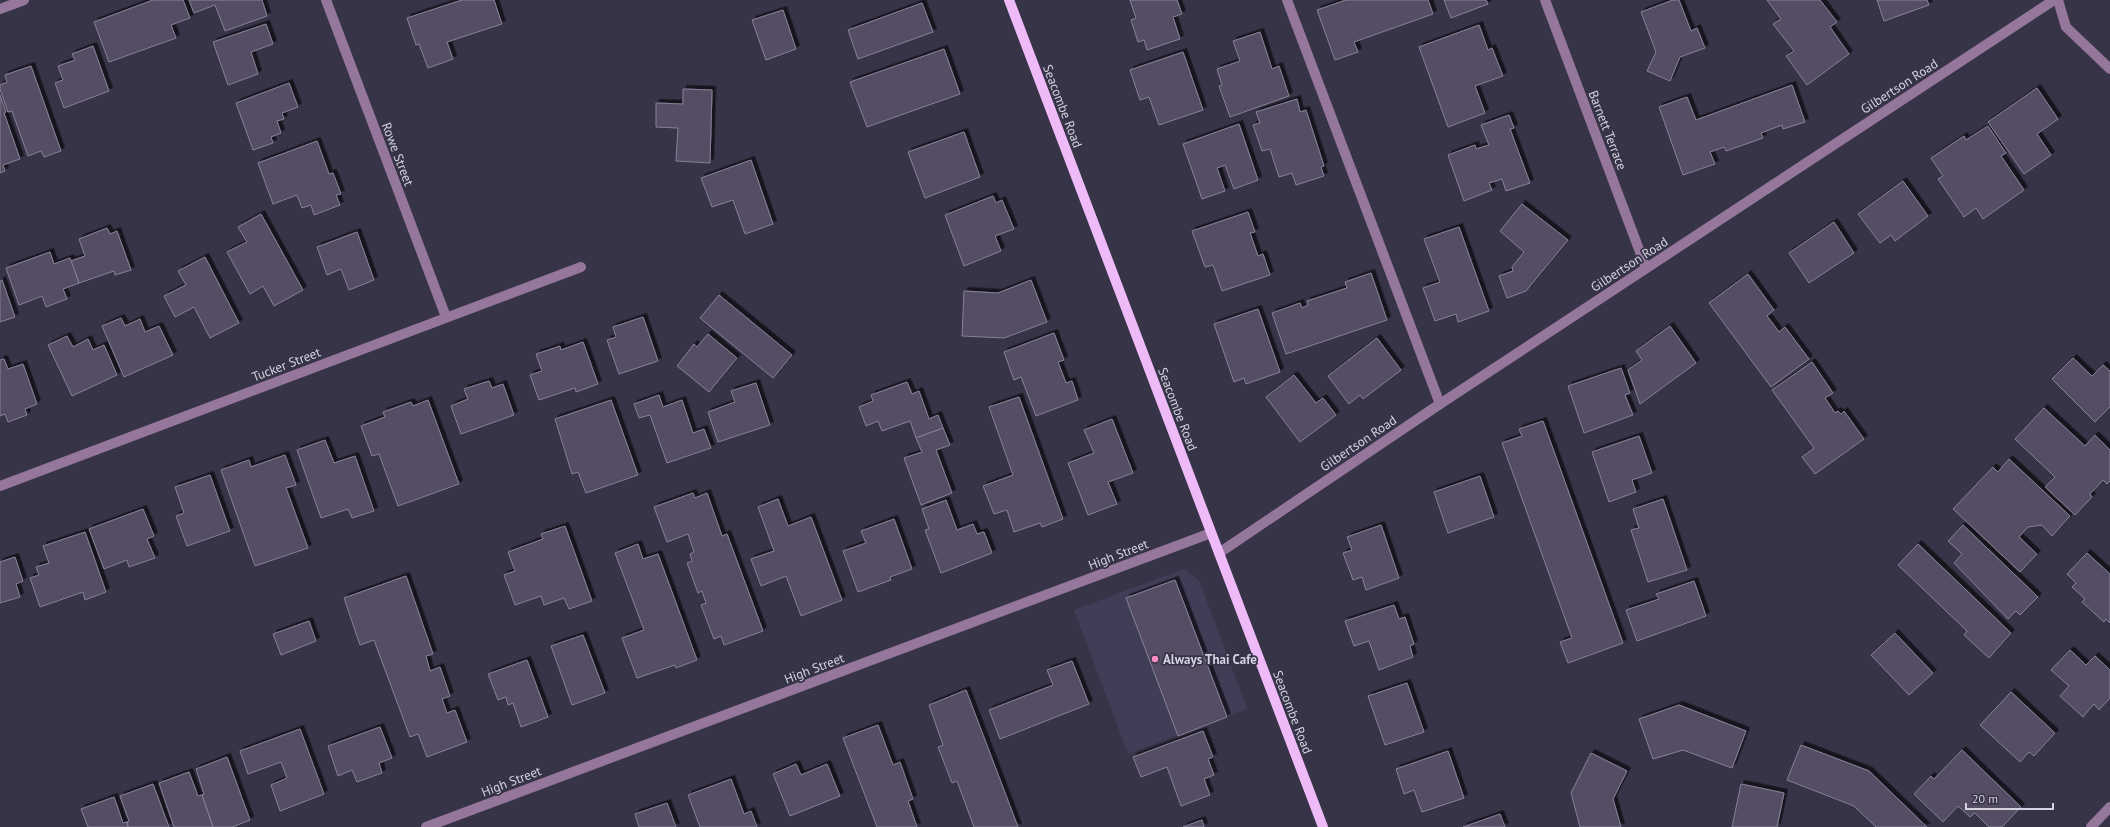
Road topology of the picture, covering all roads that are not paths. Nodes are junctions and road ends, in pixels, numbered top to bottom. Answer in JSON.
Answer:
{"nodes":[{"id":1,"x":24,"y":0,"type":"edge"},
{"id":2,"x":326,"y":0,"type":"edge"},
{"id":3,"x":1009,"y":0,"type":"edge"},
{"id":4,"x":1286,"y":0,"type":"edge"},
{"id":5,"x":1545,"y":0,"type":"edge"},
{"id":6,"x":2054,"y":0,"type":"edge"},
{"id":7,"x":2058,"y":0,"type":"edge"},
{"id":8,"x":0,"y":9,"type":"edge"},
{"id":9,"x":2110,"y":70,"type":"edge"},
{"id":10,"x":580,"y":267,"type":"dead end"},
{"id":11,"x":1646,"y":268,"type":"junction"},
{"id":12,"x":446,"y":318,"type":"junction"},
{"id":13,"x":1440,"y":404,"type":"junction"},
{"id":14,"x":0,"y":486,"type":"edge"},
{"id":15,"x":1211,"y":533,"type":"junction"},
{"id":16,"x":1219,"y":553,"type":"junction"},
{"id":17,"x":2110,"y":807,"type":"edge"},
{"id":18,"x":426,"y":827,"type":"edge"},
{"id":19,"x":1323,"y":827,"type":"edge"},
{"id":20,"x":2091,"y":827,"type":"edge"}],
"edges":[{"from":1,"to":8,"type":"street"},
{"from":2,"to":12,"type":"street","name":"Rowe Street"},
{"from":3,"to":15,"type":"main road","name":"Seacombe Road"},
{"from":4,"to":13,"type":"street"},
{"from":5,"to":11,"type":"street","name":"Barnett Terrace"},
{"from":6,"to":11,"type":"street","name":"Gilbertson Road"},
{"from":7,"to":9,"type":"street"},
{"from":10,"to":12,"type":"street","name":"Tucker Street"},
{"from":11,"to":13,"type":"street","name":"Gilbertson Road"},
{"from":12,"to":14,"type":"street","name":"Tucker Street"},
{"from":13,"to":16,"type":"street","name":"Gilbertson Road"},
{"from":15,"to":16,"type":"main road","name":"Seacombe Road"},
{"from":15,"to":18,"type":"street","name":"High Street"},
{"from":16,"to":19,"type":"main road","name":"Seacombe Road"},
{"from":17,"to":20,"type":"street"}]}
